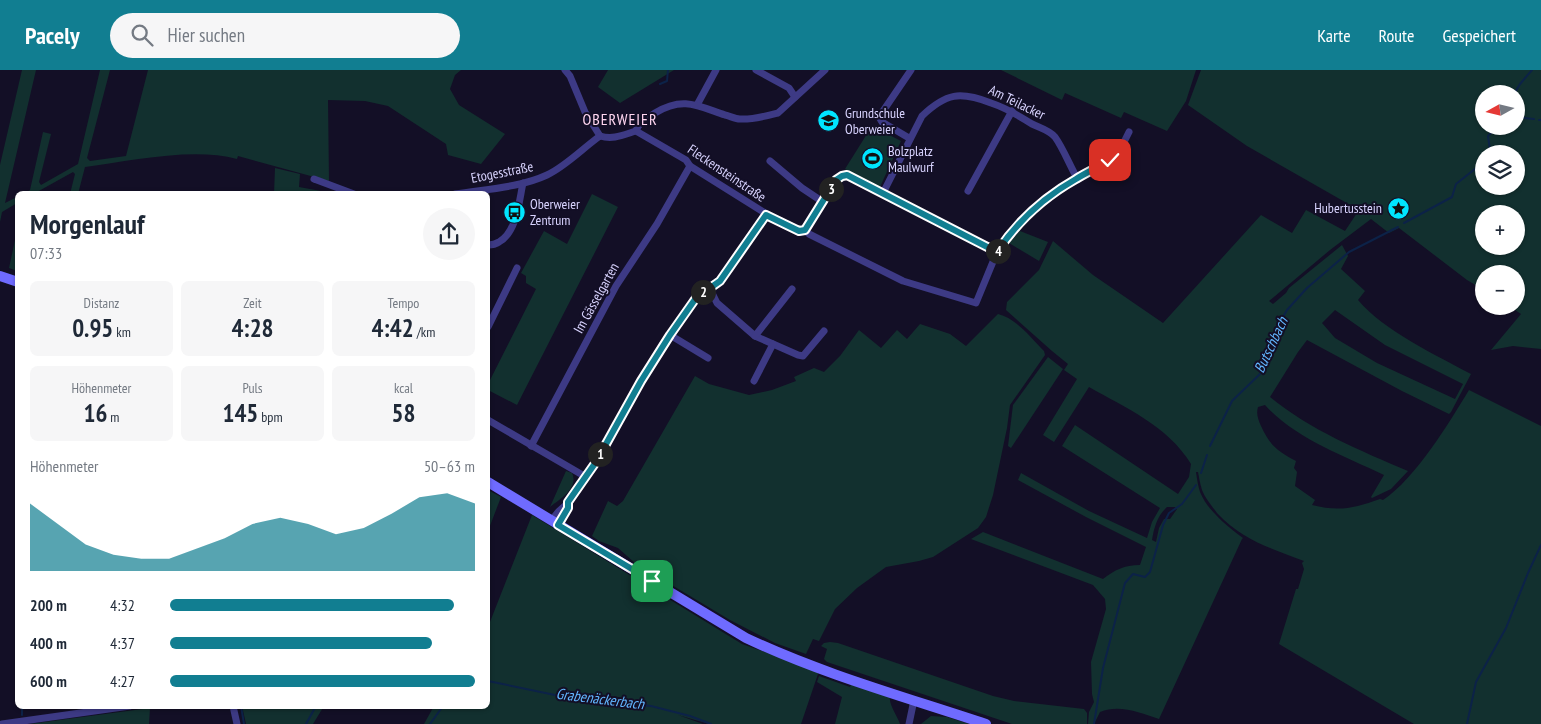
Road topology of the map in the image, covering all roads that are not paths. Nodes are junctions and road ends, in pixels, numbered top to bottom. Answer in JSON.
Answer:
{"nodes":[{"id":1,"x":565,"y":70,"type":"edge"},
{"id":2,"x":716,"y":70,"type":"edge"},
{"id":3,"x":756,"y":70,"type":"edge"},
{"id":4,"x":825,"y":70,"type":"edge"},
{"id":5,"x":911,"y":70,"type":"edge"},
{"id":6,"x":796,"y":97,"type":"junction"},
{"id":7,"x":697,"y":104,"type":"junction"},
{"id":8,"x":1012,"y":111,"type":"junction"},
{"id":9,"x":636,"y":131,"type":"junction"},
{"id":10,"x":1129,"y":132,"type":"dead end"},
{"id":11,"x":600,"y":136,"type":"junction"},
{"id":12,"x":909,"y":138,"type":"junction"},
{"id":13,"x":770,"y":161,"type":"dead end"},
{"id":14,"x":690,"y":166,"type":"junction"},
{"id":15,"x":314,"y":178,"type":"dead end"},
{"id":16,"x":1076,"y":178,"type":"junction"},
{"id":17,"x":523,"y":183,"type":"junction"},
{"id":18,"x":346,"y":191,"type":"edge"},
{"id":19,"x":474,"y":191,"type":"edge"},
{"id":20,"x":968,"y":191,"type":"dead end"},
{"id":21,"x":883,"y":193,"type":"junction"},
{"id":22,"x":823,"y":202,"type":"junction"},
{"id":23,"x":766,"y":215,"type":"junction"},
{"id":24,"x":805,"y":230,"type":"junction"},
{"id":25,"x":490,"y":245,"type":"edge"},
{"id":26,"x":997,"y":252,"type":"junction"},
{"id":27,"x":517,"y":268,"type":"dead end"},
{"id":28,"x":0,"y":276,"type":"edge"},
{"id":29,"x":15,"y":281,"type":"edge"},
{"id":30,"x":710,"y":289,"type":"junction"},
{"id":31,"x":792,"y":289,"type":"dead end"},
{"id":32,"x":490,"y":321,"type":"edge"},
{"id":33,"x":824,"y":331,"type":"dead end"},
{"id":34,"x":670,"y":335,"type":"junction"},
{"id":35,"x":756,"y":336,"type":"junction"},
{"id":36,"x":773,"y":344,"type":"junction"},
{"id":37,"x":708,"y":358,"type":"dead end"},
{"id":38,"x":754,"y":381,"type":"dead end"},
{"id":39,"x":490,"y":421,"type":"edge"},
{"id":40,"x":531,"y":446,"type":"junction"},
{"id":41,"x":586,"y":477,"type":"junction"},
{"id":42,"x":490,"y":483,"type":"edge"},
{"id":43,"x":555,"y":523,"type":"junction"},
{"id":44,"x":914,"y":700,"type":"junction"},
{"id":45,"x":109,"y":709,"type":"edge"},
{"id":46,"x":234,"y":709,"type":"edge"},
{"id":47,"x":2,"y":724,"type":"edge"},
{"id":48,"x":237,"y":724,"type":"edge"},
{"id":49,"x":909,"y":724,"type":"edge"},
{"id":50,"x":986,"y":724,"type":"edge"}],
"edges":[{"from":1,"to":11,"type":"street"},
{"from":2,"to":7,"type":"street"},
{"from":3,"to":6,"type":"street"},
{"from":4,"to":6,"type":"street"},
{"from":5,"to":12,"type":"street"},
{"from":6,"to":7,"type":"street"},
{"from":7,"to":9,"type":"street"},
{"from":8,"to":12,"type":"street","name":"Am Teilacker"},
{"from":8,"to":16,"type":"street","name":"Am Teilacker"},
{"from":8,"to":20,"type":"street"},
{"from":9,"to":11,"type":"street"},
{"from":9,"to":14,"type":"street","name":"Fleckensteinstraße"},
{"from":10,"to":16,"type":"street"},
{"from":11,"to":17,"type":"street","name":"Etogesstraße"},
{"from":12,"to":21,"type":"street","name":"Am Teilacker"},
{"from":13,"to":22,"type":"street"},
{"from":14,"to":23,"type":"street","name":"Fleckensteinstraße"},
{"from":14,"to":40,"type":"street","name":"Im Gässelgarten"},
{"from":15,"to":18,"type":"street"},
{"from":16,"to":26,"type":"street"},
{"from":17,"to":19,"type":"street","name":"Etogesstraße"},
{"from":17,"to":25,"type":"street"},
{"from":21,"to":22,"type":"street"},
{"from":21,"to":26,"type":"street"},
{"from":22,"to":24,"type":"street"},
{"from":23,"to":24,"type":"street","name":"Fleckensteinstraße"},
{"from":23,"to":30,"type":"street"},
{"from":24,"to":26,"type":"street","name":"Fleckensteinstraße"},
{"from":27,"to":32,"type":"street"},
{"from":28,"to":29,"type":"main road"},
{"from":30,"to":34,"type":"street"},
{"from":30,"to":35,"type":"street"},
{"from":31,"to":35,"type":"street"},
{"from":33,"to":36,"type":"street"},
{"from":34,"to":37,"type":"street"},
{"from":34,"to":41,"type":"street"},
{"from":35,"to":36,"type":"street"},
{"from":36,"to":38,"type":"street"},
{"from":39,"to":40,"type":"street"},
{"from":40,"to":41,"type":"street"},
{"from":41,"to":43,"type":"street"},
{"from":42,"to":43,"type":"main road"},
{"from":43,"to":44,"type":"main road"},
{"from":44,"to":49,"type":"street"},
{"from":44,"to":50,"type":"main road"},
{"from":45,"to":47,"type":"street"},
{"from":46,"to":48,"type":"street"}]}
